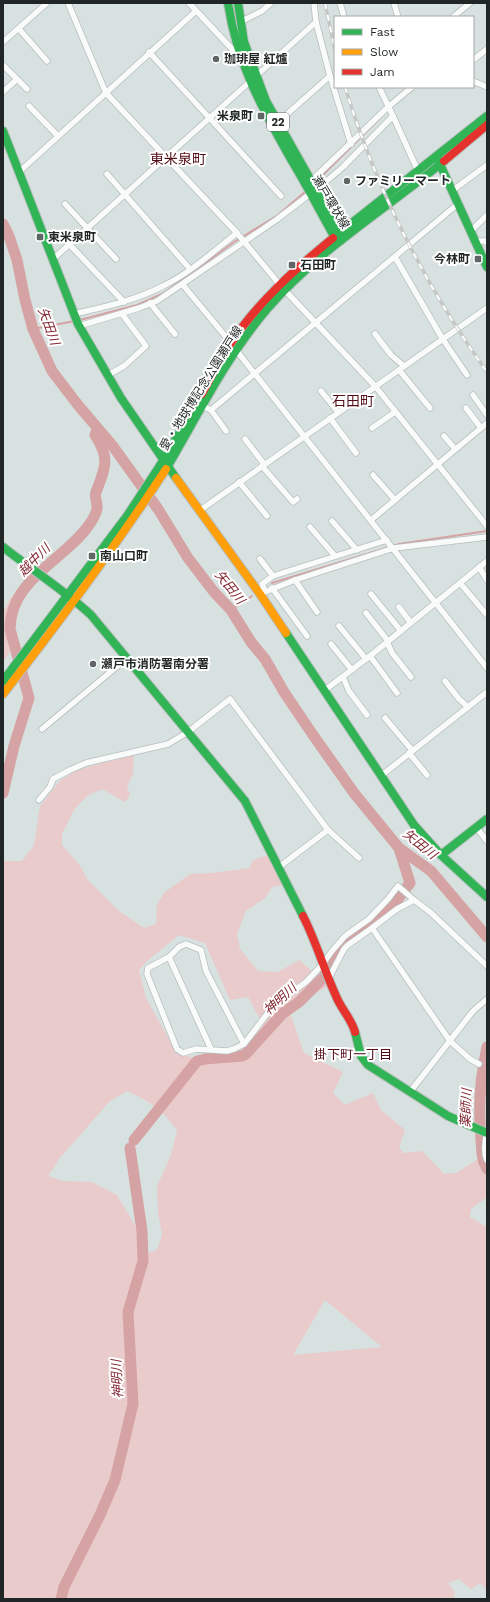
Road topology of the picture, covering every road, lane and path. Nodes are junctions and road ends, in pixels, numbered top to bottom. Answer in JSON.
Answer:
{"nodes":[{"id":1,"x":47,"y":3,"type":"edge"},
{"id":2,"x":68,"y":3,"type":"edge"},
{"id":3,"x":189,"y":3,"type":"edge"},
{"id":4,"x":228,"y":3,"type":"edge"},
{"id":5,"x":238,"y":3,"type":"edge"},
{"id":6,"x":271,"y":3,"type":"edge"},
{"id":7,"x":314,"y":3,"type":"edge"},
{"id":8,"x":340,"y":3,"type":"edge"},
{"id":9,"x":394,"y":3,"type":"edge"},
{"id":10,"x":470,"y":3,"type":"edge"},
{"id":11,"x":196,"y":11,"type":"junction"},
{"id":12,"x":344,"y":16,"type":"edge"},
{"id":13,"x":398,"y":16,"type":"edge"},
{"id":14,"x":453,"y":16,"type":"edge"},
{"id":15,"x":240,"y":22,"type":"junction"},
{"id":16,"x":316,"y":22,"type":"junction"},
{"id":17,"x":19,"y":29,"type":"junction"},
{"id":18,"x":3,"y":42,"type":"edge"},
{"id":19,"x":486,"y":50,"type":"edge"},
{"id":20,"x":149,"y":52,"type":"junction"},
{"id":21,"x":239,"y":52,"type":"junction"},
{"id":22,"x":474,"y":59,"type":"edge"},
{"id":23,"x":47,"y":61,"type":"dead end"},
{"id":24,"x":3,"y":65,"type":"edge"},
{"id":25,"x":330,"y":76,"type":"junction"},
{"id":26,"x":17,"y":79,"type":"junction"},
{"id":27,"x":252,"y":79,"type":"junction"},
{"id":28,"x":474,"y":81,"type":"edge"},
{"id":29,"x":487,"y":87,"type":"edge"},
{"id":30,"x":379,"y":88,"type":"edge"},
{"id":31,"x":411,"y":88,"type":"edge"},
{"id":32,"x":27,"y":89,"type":"dead end"},
{"id":33,"x":3,"y":92,"type":"edge"},
{"id":34,"x":106,"y":92,"type":"junction"},
{"id":35,"x":29,"y":106,"type":"dead end"},
{"id":36,"x":388,"y":107,"type":"junction"},
{"id":37,"x":393,"y":116,"type":"junction"},
{"id":38,"x":487,"y":116,"type":"edge"},
{"id":39,"x":210,"y":119,"type":"junction"},
{"id":40,"x":278,"y":122,"type":"junction"},
{"id":41,"x":487,"y":125,"type":"edge"},
{"id":42,"x":3,"y":131,"type":"edge"},
{"id":43,"x":58,"y":136,"type":"junction"},
{"id":44,"x":351,"y":144,"type":"junction"},
{"id":45,"x":166,"y":158,"type":"junction"},
{"id":46,"x":438,"y":161,"type":"junction"},
{"id":47,"x":487,"y":164,"type":"edge"},
{"id":48,"x":418,"y":171,"type":"junction"},
{"id":49,"x":19,"y":172,"type":"junction"},
{"id":50,"x":107,"y":174,"type":"dead end"},
{"id":51,"x":311,"y":181,"type":"junction"},
{"id":52,"x":452,"y":190,"type":"junction"},
{"id":53,"x":313,"y":192,"type":"junction"},
{"id":54,"x":125,"y":194,"type":"junction"},
{"id":55,"x":281,"y":196,"type":"dead end"},
{"id":56,"x":459,"y":203,"type":"junction"},
{"id":57,"x":65,"y":204,"type":"dead end"},
{"id":58,"x":487,"y":215,"type":"edge"},
{"id":59,"x":88,"y":229,"type":"junction"},
{"id":60,"x":471,"y":231,"type":"junction"},
{"id":61,"x":237,"y":233,"type":"junction"},
{"id":62,"x":338,"y":236,"type":"junction"},
{"id":63,"x":475,"y":241,"type":"junction"},
{"id":64,"x":243,"y":242,"type":"junction"},
{"id":65,"x":487,"y":243,"type":"edge"},
{"id":66,"x":70,"y":245,"type":"junction"},
{"id":67,"x":395,"y":257,"type":"junction"},
{"id":68,"x":116,"y":259,"type":"dead end"},
{"id":69,"x":52,"y":260,"type":"junction"},
{"id":70,"x":487,"y":267,"type":"edge"},
{"id":71,"x":190,"y":269,"type":"junction"},
{"id":72,"x":183,"y":284,"type":"junction"},
{"id":73,"x":283,"y":287,"type":"junction"},
{"id":74,"x":124,"y":302,"type":"junction"},
{"id":75,"x":150,"y":303,"type":"junction"},
{"id":76,"x":487,"y":308,"type":"edge"},
{"id":77,"x":122,"y":314,"type":"junction"},
{"id":78,"x":77,"y":320,"type":"junction"},
{"id":79,"x":317,"y":322,"type":"junction"},
{"id":80,"x":175,"y":334,"type":"dead end"},
{"id":81,"x":375,"y":334,"type":"dead end"},
{"id":82,"x":442,"y":338,"type":"junction"},
{"id":83,"x":233,"y":347,"type":"junction"},
{"id":84,"x":402,"y":368,"type":"junction"},
{"id":85,"x":254,"y":374,"type":"junction"},
{"id":86,"x":467,"y":374,"type":"dead end"},
{"id":87,"x":108,"y":375,"type":"junction"},
{"id":88,"x":375,"y":386,"type":"junction"},
{"id":89,"x":321,"y":391,"type":"dead end"},
{"id":90,"x":473,"y":395,"type":"dead end"},
{"id":91,"x":202,"y":406,"type":"junction"},
{"id":92,"x":430,"y":408,"type":"dead end"},
{"id":93,"x":466,"y":408,"type":"dead end"},
{"id":94,"x":211,"y":410,"type":"junction"},
{"id":95,"x":338,"y":412,"type":"junction"},
{"id":96,"x":395,"y":412,"type":"junction"},
{"id":97,"x":487,"y":414,"type":"edge"},
{"id":98,"x":330,"y":418,"type":"junction"},
{"id":99,"x":487,"y":424,"type":"edge"},
{"id":100,"x":372,"y":428,"type":"dead end"},
{"id":101,"x":481,"y":428,"type":"junction"},
{"id":102,"x":227,"y":431,"type":"dead end"},
{"id":103,"x":304,"y":436,"type":"junction"},
{"id":104,"x":444,"y":436,"type":"dead end"},
{"id":105,"x":245,"y":439,"type":"dead end"},
{"id":106,"x":455,"y":449,"type":"junction"},
{"id":107,"x":356,"y":453,"type":"dead end"},
{"id":108,"x":164,"y":464,"type":"junction"},
{"id":109,"x":437,"y":464,"type":"junction"},
{"id":110,"x":263,"y":465,"type":"junction"},
{"id":111,"x":373,"y":475,"type":"dead end"},
{"id":112,"x":239,"y":482,"type":"junction"},
{"id":113,"x":297,"y":499,"type":"dead end"},
{"id":114,"x":395,"y":500,"type":"junction"},
{"id":115,"x":199,"y":511,"type":"junction"},
{"id":116,"x":268,"y":516,"type":"dead end"},
{"id":117,"x":371,"y":520,"type":"junction"},
{"id":118,"x":332,"y":521,"type":"dead end"},
{"id":119,"x":487,"y":526,"type":"edge"},
{"id":120,"x":310,"y":527,"type":"dead end"},
{"id":121,"x":487,"y":537,"type":"edge"},
{"id":122,"x":388,"y":540,"type":"junction"},
{"id":123,"x":3,"y":547,"type":"edge"},
{"id":124,"x":394,"y":548,"type":"junction"},
{"id":125,"x":357,"y":550,"type":"junction"},
{"id":126,"x":335,"y":556,"type":"junction"},
{"id":127,"x":260,"y":559,"type":"dead end"},
{"id":128,"x":487,"y":561,"type":"edge"},
{"id":129,"x":479,"y":567,"type":"junction"},
{"id":130,"x":273,"y":576,"type":"junction"},
{"id":131,"x":295,"y":580,"type":"junction"},
{"id":132,"x":487,"y":580,"type":"edge"},
{"id":133,"x":460,"y":583,"type":"junction"},
{"id":134,"x":272,"y":588,"type":"junction"},
{"id":135,"x":262,"y":592,"type":"junction"},
{"id":136,"x":371,"y":594,"type":"dead end"},
{"id":137,"x":72,"y":598,"type":"junction"},
{"id":138,"x":436,"y":603,"type":"junction"},
{"id":139,"x":399,"y":607,"type":"dead end"},
{"id":140,"x":317,"y":612,"type":"dead end"},
{"id":141,"x":366,"y":613,"type":"dead end"},
{"id":142,"x":487,"y":615,"type":"edge"},
{"id":143,"x":411,"y":623,"type":"junction"},
{"id":144,"x":339,"y":626,"type":"dead end"},
{"id":145,"x":401,"y":631,"type":"junction"},
{"id":146,"x":307,"y":636,"type":"dead end"},
{"id":147,"x":388,"y":642,"type":"junction"},
{"id":148,"x":331,"y":644,"type":"dead end"},
{"id":149,"x":368,"y":658,"type":"junction"},
{"id":150,"x":126,"y":659,"type":"junction"},
{"id":151,"x":487,"y":668,"type":"edge"},
{"id":152,"x":352,"y":670,"type":"junction"},
{"id":153,"x":343,"y":677,"type":"junction"},
{"id":154,"x":411,"y":677,"type":"dead end"},
{"id":155,"x":445,"y":681,"type":"dead end"},
{"id":156,"x":7,"y":682,"type":"edge"},
{"id":157,"x":326,"y":690,"type":"junction"},
{"id":158,"x":487,"y":692,"type":"edge"},
{"id":159,"x":397,"y":693,"type":"dead end"},
{"id":160,"x":3,"y":694,"type":"edge"},
{"id":161,"x":468,"y":707,"type":"junction"},
{"id":162,"x":367,"y":715,"type":"dead end"},
{"id":163,"x":385,"y":718,"type":"dead end"},
{"id":164,"x":42,"y":729,"type":"dead end"},
{"id":165,"x":188,"y":732,"type":"junction"},
{"id":166,"x":410,"y":752,"type":"junction"},
{"id":167,"x":382,"y":774,"type":"junction"},
{"id":168,"x":426,"y":775,"type":"dead end"},
{"id":169,"x":39,"y":800,"type":"dead end"},
{"id":170,"x":487,"y":819,"type":"edge"},
{"id":171,"x":476,"y":828,"type":"junction"},
{"id":172,"x":328,"y":830,"type":"junction"},
{"id":173,"x":487,"y":841,"type":"edge"},
{"id":174,"x":441,"y":855,"type":"junction"},
{"id":175,"x":359,"y":858,"type":"dead end"},
{"id":176,"x":279,"y":867,"type":"junction"},
{"id":177,"x":487,"y":897,"type":"edge"},
{"id":178,"x":414,"y":900,"type":"junction"},
{"id":179,"x":372,"y":928,"type":"junction"},
{"id":180,"x":169,"y":956,"type":"junction"},
{"id":181,"x":322,"y":965,"type":"junction"},
{"id":182,"x":487,"y":966,"type":"edge"},
{"id":183,"x":329,"y":978,"type":"junction"},
{"id":184,"x":487,"y":999,"type":"edge"},
{"id":185,"x":450,"y":1040,"type":"junction"},
{"id":186,"x":244,"y":1044,"type":"junction"},
{"id":187,"x":211,"y":1049,"type":"junction"},
{"id":188,"x":479,"y":1064,"type":"dead end"},
{"id":189,"x":410,"y":1092,"type":"junction"},
{"id":190,"x":487,"y":1133,"type":"edge"},
{"id":191,"x":487,"y":1160,"type":"edge"}],
"edges":[{"from":1,"to":17,"type":"street"},
{"from":2,"to":34,"type":"street"},
{"from":3,"to":11,"type":"street"},
{"from":4,"to":21,"type":"street","name":"瀬戸環状線","number":"22"},
{"from":5,"to":15,"type":"street","name":"瀬戸環状線","number":"22"},
{"from":6,"to":15,"type":"street"},
{"from":7,"to":16,"type":"street"},
{"from":8,"to":12,"type":"street"},
{"from":9,"to":13,"type":"street"},
{"from":10,"to":14,"type":"street"},
{"from":11,"to":20,"type":"street"},
{"from":11,"to":21,"type":"street"},
{"from":15,"to":27,"type":"street","name":"瀬戸環状線","number":"22"},
{"from":16,"to":25,"type":"street"},
{"from":16,"to":27,"type":"street"},
{"from":17,"to":18,"type":"street"},
{"from":17,"to":23,"type":"street"},
{"from":19,"to":22,"type":"street"},
{"from":20,"to":34,"type":"street"},
{"from":20,"to":39,"type":"street"},
{"from":21,"to":27,"type":"street","name":"瀬戸環状線","number":"22"},
{"from":24,"to":26,"type":"street"},
{"from":25,"to":40,"type":"street"},
{"from":25,"to":44,"type":"street"},
{"from":26,"to":32,"type":"street"},
{"from":26,"to":33,"type":"street"},
{"from":27,"to":39,"type":"street"},
{"from":27,"to":40,"type":"street","name":"瀬戸環状線","number":"22"},
{"from":27,"to":53,"type":"street","name":"瀬戸環状線","number":"22"},
{"from":28,"to":29,"type":"street"},
{"from":30,"to":36,"type":"street"},
{"from":31,"to":36,"type":"street"},
{"from":34,"to":43,"type":"street"},
{"from":34,"to":45,"type":"street"},
{"from":35,"to":43,"type":"street"},
{"from":36,"to":37,"type":"street"},
{"from":36,"to":44,"type":"street"},
{"from":37,"to":48,"type":"street"},
{"from":37,"to":53,"type":"street"},
{"from":38,"to":46,"type":"street","name":"愛・地球博記念公園瀬戸線"},
{"from":39,"to":45,"type":"street"},
{"from":39,"to":55,"type":"street"},
{"from":40,"to":51,"type":"street","name":"瀬戸環状線","number":"22"},
{"from":41,"to":46,"type":"street","name":"愛・地球博記念公園瀬戸線"},
{"from":42,"to":49,"type":"street"},
{"from":43,"to":49,"type":"street"},
{"from":44,"to":51,"type":"street"},
{"from":45,"to":54,"type":"street"},
{"from":45,"to":61,"type":"street"},
{"from":46,"to":48,"type":"street","name":"愛・地球博記念公園瀬戸線"},
{"from":46,"to":52,"type":"street"},
{"from":46,"to":62,"type":"street","name":"愛・地球博記念公園瀬戸線"},
{"from":47,"to":52,"type":"street"},
{"from":48,"to":62,"type":"street","name":"愛・地球博記念公園瀬戸線"},
{"from":49,"to":69,"type":"street"},
{"from":50,"to":54,"type":"street"},
{"from":51,"to":53,"type":"street","name":"瀬戸環状線","number":"22"},
{"from":52,"to":56,"type":"street"},
{"from":53,"to":62,"type":"street","name":"瀬戸環状線","number":"22"},
{"from":53,"to":64,"type":"street"},
{"from":54,"to":59,"type":"street"},
{"from":54,"to":71,"type":"street"},
{"from":56,"to":60,"type":"street"},
{"from":56,"to":67,"type":"street"},
{"from":57,"to":59,"type":"street"},
{"from":58,"to":60,"type":"street"},
{"from":59,"to":66,"type":"street"},
{"from":59,"to":68,"type":"street"},
{"from":60,"to":63,"type":"street"},
{"from":61,"to":64,"type":"street"},
{"from":61,"to":71,"type":"street"},
{"from":62,"to":73,"type":"street","name":"愛・地球博記念公園瀬戸線"},
{"from":63,"to":65,"type":"street"},
{"from":63,"to":70,"type":"street"},
{"from":64,"to":72,"type":"street"},
{"from":64,"to":73,"type":"street"},
{"from":66,"to":69,"type":"street"},
{"from":66,"to":74,"type":"street"},
{"from":67,"to":79,"type":"street"},
{"from":67,"to":82,"type":"street"},
{"from":69,"to":78,"type":"street"},
{"from":71,"to":74,"type":"street"},
{"from":72,"to":75,"type":"street"},
{"from":72,"to":83,"type":"street"},
{"from":73,"to":79,"type":"street"},
{"from":73,"to":83,"type":"street","name":"愛・地球博記念公園瀬戸線"},
{"from":74,"to":78,"type":"street"},
{"from":75,"to":77,"type":"street"},
{"from":75,"to":80,"type":"street"},
{"from":76,"to":82,"type":"street"},
{"from":77,"to":78,"type":"street"},
{"from":77,"to":87,"type":"street"},
{"from":78,"to":87,"type":"street"},
{"from":79,"to":85,"type":"street"},
{"from":79,"to":88,"type":"street"},
{"from":81,"to":84,"type":"street"},
{"from":82,"to":84,"type":"street"},
{"from":82,"to":86,"type":"street"},
{"from":83,"to":85,"type":"street"},
{"from":83,"to":91,"type":"street","name":"愛・地球博記念公園瀬戸線"},
{"from":83,"to":108,"type":"street","name":"愛・地球博記念公園瀬戸線"},
{"from":84,"to":88,"type":"street"},
{"from":84,"to":92,"type":"street"},
{"from":85,"to":94,"type":"street"},
{"from":85,"to":103,"type":"street"},
{"from":87,"to":108,"type":"street"},
{"from":88,"to":95,"type":"street"},
{"from":88,"to":96,"type":"street"},
{"from":89,"to":95,"type":"street"},
{"from":90,"to":97,"type":"street"},
{"from":91,"to":94,"type":"street"},
{"from":91,"to":108,"type":"street","name":"愛・地球博記念公園瀬戸線"},
{"from":93,"to":101,"type":"street"},
{"from":94,"to":102,"type":"street"},
{"from":95,"to":98,"type":"street"},
{"from":96,"to":100,"type":"street"},
{"from":96,"to":109,"type":"street"},
{"from":98,"to":103,"type":"street"},
{"from":98,"to":107,"type":"street"},
{"from":99,"to":101,"type":"street"},
{"from":101,"to":106,"type":"street"},
{"from":103,"to":110,"type":"street"},
{"from":103,"to":117,"type":"street"},
{"from":104,"to":106,"type":"street"},
{"from":105,"to":110,"type":"street"},
{"from":106,"to":109,"type":"street"},
{"from":108,"to":115,"type":"street"},
{"from":108,"to":137,"type":"street","name":"愛・地球博記念公園瀬戸線"},
{"from":109,"to":114,"type":"street"},
{"from":109,"to":119,"type":"street"},
{"from":110,"to":112,"type":"street"},
{"from":110,"to":113,"type":"street"},
{"from":111,"to":114,"type":"street"},
{"from":112,"to":115,"type":"street"},
{"from":112,"to":116,"type":"street"},
{"from":114,"to":117,"type":"street"},
{"from":115,"to":135,"type":"street"},
{"from":117,"to":122,"type":"street"},
{"from":118,"to":125,"type":"street"},
{"from":120,"to":126,"type":"street"},
{"from":121,"to":124,"type":"street"},
{"from":122,"to":124,"type":"street"},
{"from":122,"to":125,"type":"street"},
{"from":123,"to":137,"type":"street"},
{"from":124,"to":131,"type":"street"},
{"from":124,"to":138,"type":"street"},
{"from":125,"to":126,"type":"street"},
{"from":126,"to":130,"type":"street"},
{"from":127,"to":130,"type":"street"},
{"from":128,"to":129,"type":"street"},
{"from":129,"to":132,"type":"street"},
{"from":129,"to":133,"type":"street"},
{"from":130,"to":135,"type":"street"},
{"from":131,"to":134,"type":"street"},
{"from":131,"to":140,"type":"street"},
{"from":133,"to":138,"type":"street"},
{"from":133,"to":142,"type":"street"},
{"from":134,"to":135,"type":"street"},
{"from":134,"to":146,"type":"street"},
{"from":135,"to":157,"type":"street"},
{"from":136,"to":145,"type":"street"},
{"from":137,"to":150,"type":"street"},
{"from":137,"to":156,"type":"street","name":"愛・地球博記念公園瀬戸線"},
{"from":137,"to":156,"type":"street","name":"愛・地球博記念公園瀬戸線"},
{"from":138,"to":143,"type":"street"},
{"from":138,"to":151,"type":"street"},
{"from":139,"to":143,"type":"street"},
{"from":141,"to":147,"type":"street"},
{"from":143,"to":145,"type":"street"},
{"from":144,"to":149,"type":"street"},
{"from":145,"to":147,"type":"street"},
{"from":147,"to":149,"type":"street"},
{"from":147,"to":154,"type":"street"},
{"from":148,"to":152,"type":"street"},
{"from":149,"to":152,"type":"street"},
{"from":149,"to":159,"type":"street"},
{"from":150,"to":164,"type":"street"},
{"from":150,"to":165,"type":"street"},
{"from":152,"to":153,"type":"street"},
{"from":153,"to":157,"type":"street"},
{"from":153,"to":162,"type":"street"},
{"from":155,"to":161,"type":"street"},
{"from":156,"to":160,"type":"street","name":"愛・地球博記念公園瀬戸線"},
{"from":157,"to":167,"type":"street"},
{"from":158,"to":161,"type":"street"},
{"from":161,"to":166,"type":"street"},
{"from":163,"to":166,"type":"street"},
{"from":165,"to":169,"type":"street"},
{"from":165,"to":172,"type":"street"},
{"from":165,"to":176,"type":"street"},
{"from":166,"to":167,"type":"street"},
{"from":166,"to":168,"type":"street"},
{"from":167,"to":174,"type":"street"},
{"from":170,"to":171,"type":"street"},
{"from":171,"to":173,"type":"street"},
{"from":171,"to":174,"type":"street"},
{"from":172,"to":175,"type":"street"},
{"from":172,"to":176,"type":"street"},
{"from":174,"to":177,"type":"street"},
{"from":176,"to":181,"type":"street"},
{"from":178,"to":179,"type":"street"},
{"from":178,"to":181,"type":"street"},
{"from":178,"to":182,"type":"street"},
{"from":179,"to":183,"type":"street"},
{"from":179,"to":185,"type":"street"},
{"from":180,"to":186,"type":"street"},
{"from":180,"to":187,"type":"street"},
{"from":180,"to":187,"type":"street"},
{"from":181,"to":183,"type":"street"},
{"from":181,"to":186,"type":"street"},
{"from":183,"to":189,"type":"street"},
{"from":184,"to":185,"type":"street"},
{"from":185,"to":188,"type":"street"},
{"from":185,"to":189,"type":"street"},
{"from":186,"to":187,"type":"street"},
{"from":189,"to":190,"type":"street"},
{"from":190,"to":191,"type":"street"}]}
